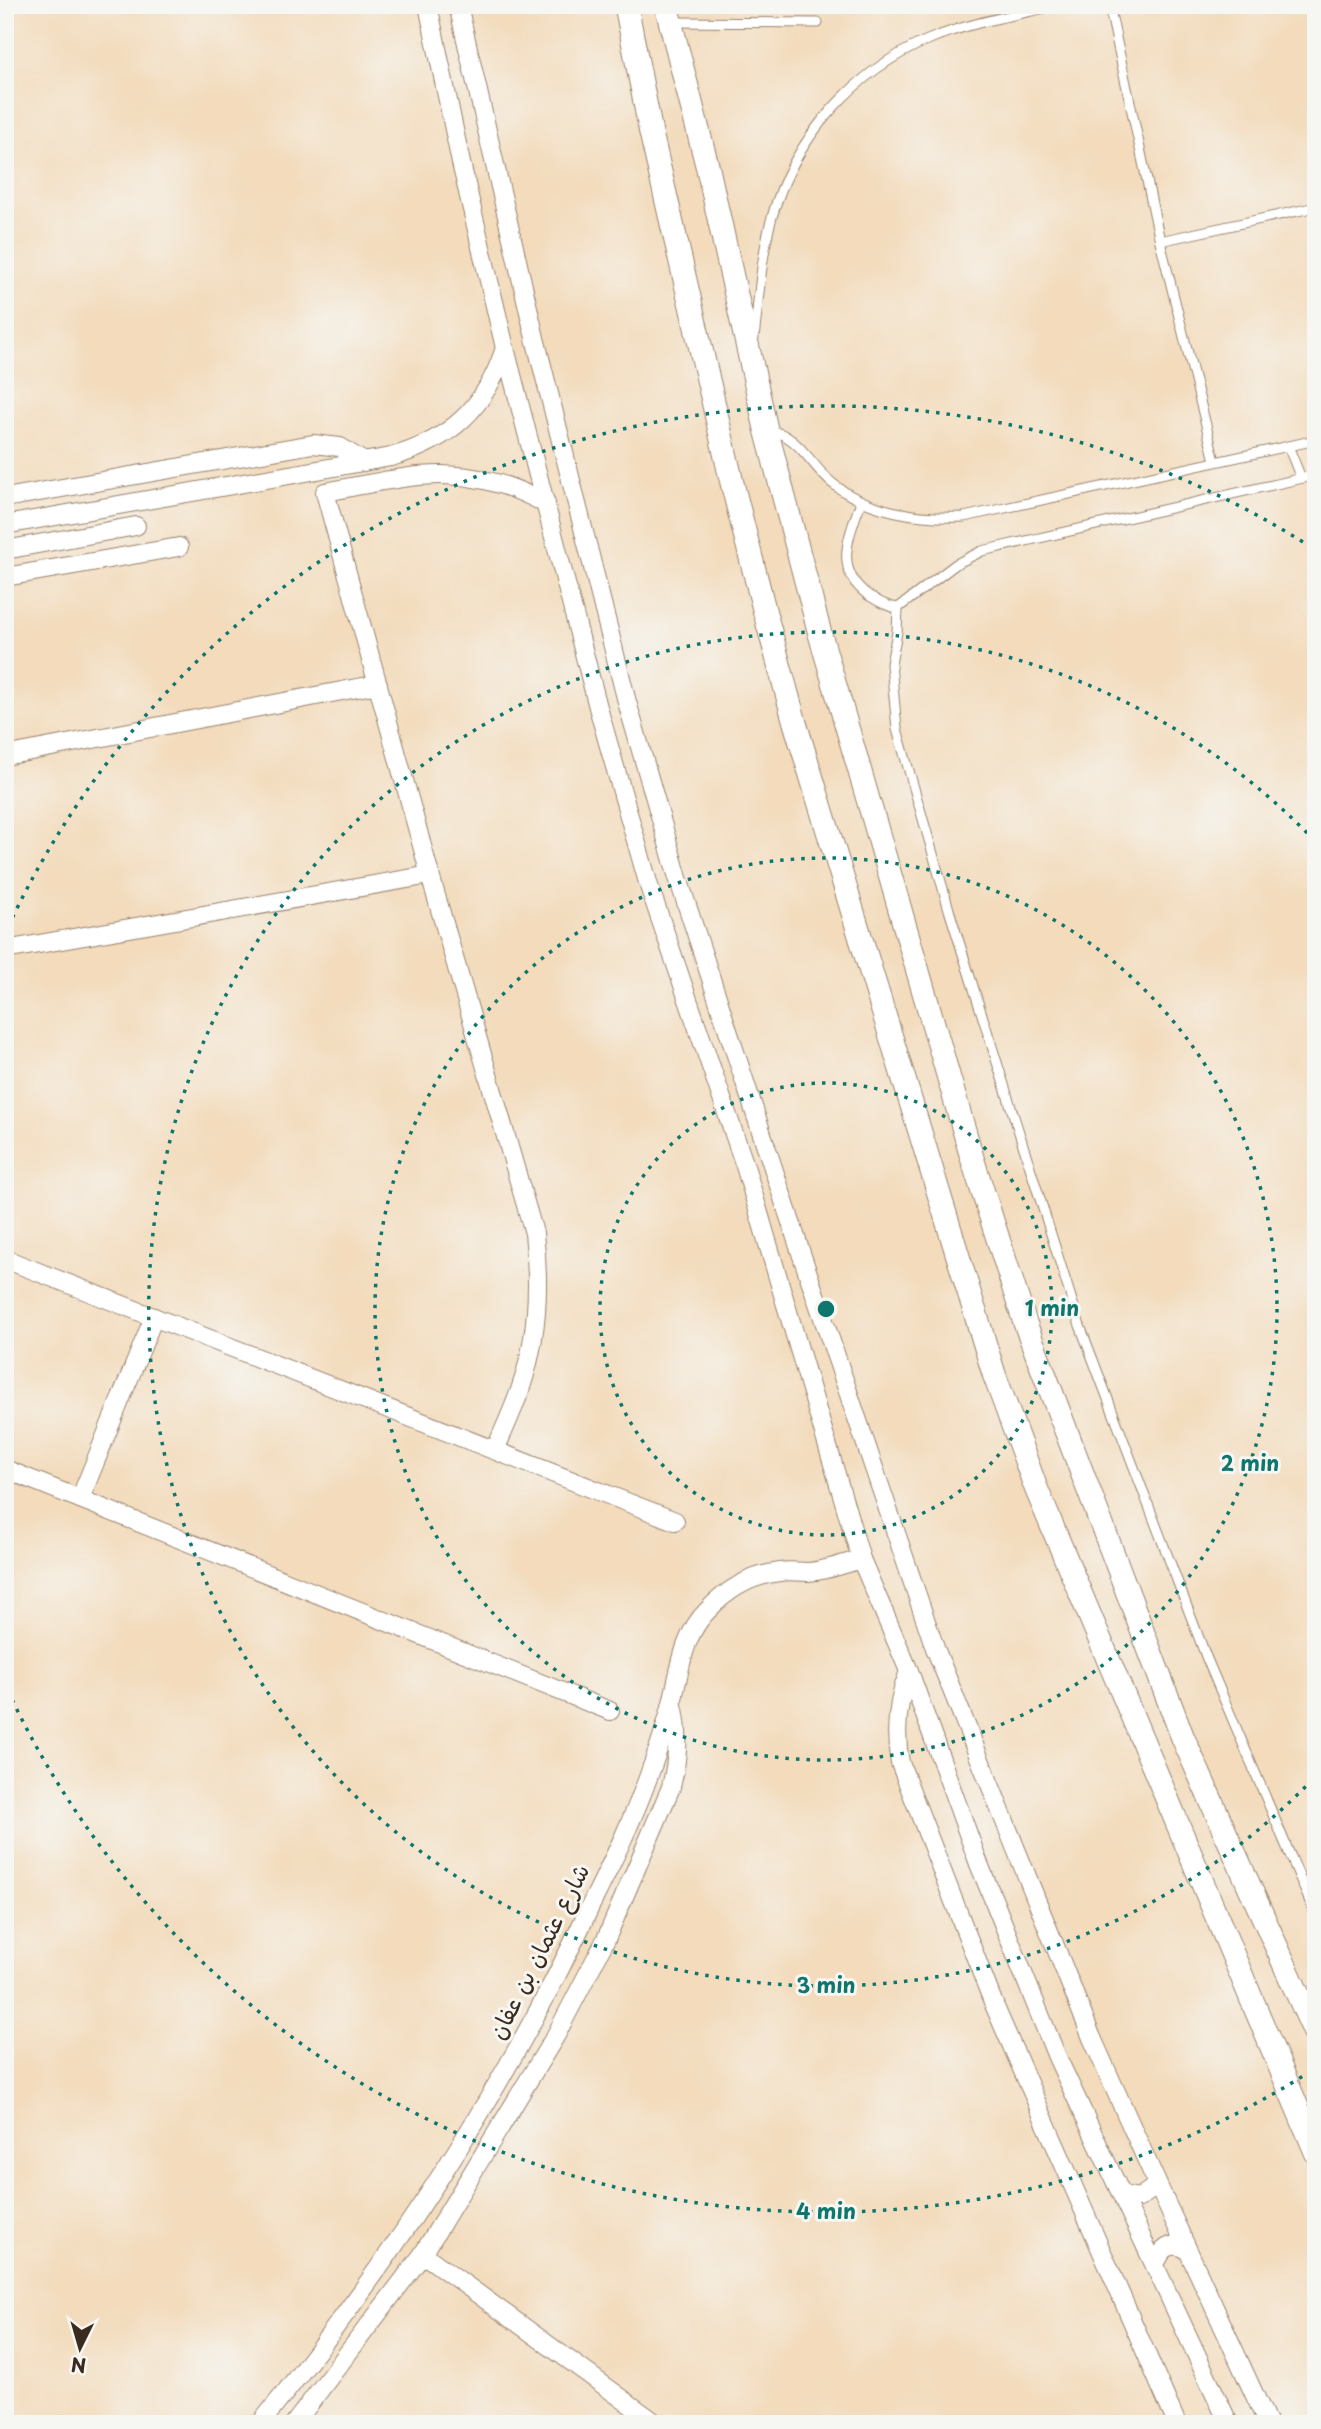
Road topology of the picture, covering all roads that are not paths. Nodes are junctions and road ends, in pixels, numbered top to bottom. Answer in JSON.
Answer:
{"nodes":[{"id":1,"x":428,"y":5,"type":"edge"},
{"id":2,"x":458,"y":5,"type":"edge"},
{"id":3,"x":1059,"y":5,"type":"edge"},
{"id":4,"x":1108,"y":5,"type":"edge"},
{"id":5,"x":627,"y":11,"type":"edge"},
{"id":6,"x":668,"y":12,"type":"edge"},
{"id":7,"x":818,"y":23,"type":"dead end"},
{"id":8,"x":1316,"y":207,"type":"edge"},
{"id":9,"x":1160,"y":241,"type":"junction"},
{"id":10,"x":505,"y":348,"type":"junction"},
{"id":11,"x":751,"y":364,"type":"junction"},
{"id":12,"x":766,"y":429,"type":"junction"},
{"id":13,"x":1316,"y":440,"type":"edge"},
{"id":14,"x":1288,"y":446,"type":"junction"},
{"id":15,"x":1215,"y":461,"type":"junction"},
{"id":16,"x":364,"y":462,"type":"junction"},
{"id":17,"x":1316,"y":475,"type":"edge"},
{"id":18,"x":1301,"y":478,"type":"junction"},
{"id":19,"x":5,"y":498,"type":"edge"},
{"id":20,"x":861,"y":501,"type":"junction"},
{"id":21,"x":546,"y":504,"type":"junction"},
{"id":22,"x":5,"y":525,"type":"edge"},
{"id":23,"x":136,"y":526,"type":"dead end"},
{"id":24,"x":179,"y":547,"type":"dead end"},
{"id":25,"x":5,"y":550,"type":"edge"},
{"id":26,"x":5,"y":577,"type":"edge"},
{"id":27,"x":898,"y":608,"type":"junction"},
{"id":28,"x":378,"y":684,"type":"junction"},
{"id":29,"x":5,"y":756,"type":"edge"},
{"id":30,"x":430,"y":875,"type":"junction"},
{"id":31,"x":5,"y":950,"type":"edge"},
{"id":32,"x":5,"y":1259,"type":"edge"},
{"id":33,"x":154,"y":1317,"type":"junction"},
{"id":34,"x":495,"y":1450,"type":"junction"},
{"id":35,"x":5,"y":1469,"type":"edge"},
{"id":36,"x":80,"y":1499,"type":"junction"},
{"id":37,"x":675,"y":1521,"type":"dead end"},
{"id":38,"x":861,"y":1559,"type":"junction"},
{"id":39,"x":909,"y":1671,"type":"junction"},
{"id":40,"x":672,"y":1703,"type":"junction"},
{"id":41,"x":610,"y":1711,"type":"dead end"},
{"id":42,"x":1316,"y":1916,"type":"edge"},
{"id":43,"x":1316,"y":2035,"type":"edge"},
{"id":44,"x":1316,"y":2152,"type":"edge"},
{"id":45,"x":1156,"y":2181,"type":"junction"},
{"id":46,"x":1123,"y":2196,"type":"junction"},
{"id":47,"x":1186,"y":2249,"type":"junction"},
{"id":48,"x":423,"y":2253,"type":"junction"},
{"id":49,"x":1155,"y":2265,"type":"junction"},
{"id":50,"x":260,"y":2424,"type":"edge"},
{"id":51,"x":294,"y":2424,"type":"edge"},
{"id":52,"x":657,"y":2424,"type":"edge"},
{"id":53,"x":1177,"y":2424,"type":"edge"},
{"id":54,"x":1229,"y":2424,"type":"edge"},
{"id":55,"x":1268,"y":2424,"type":"edge"}],
"edges":[{"from":1,"to":10,"type":"street"},
{"from":2,"to":45,"type":"street"},
{"from":3,"to":11,"type":"lane"},
{"from":4,"to":9,"type":"lane"},
{"from":5,"to":6,"type":"street"},
{"from":5,"to":44,"type":"street"},
{"from":6,"to":7,"type":"lane"},
{"from":6,"to":11,"type":"street"},
{"from":8,"to":9,"type":"lane"},
{"from":9,"to":15,"type":"lane"},
{"from":10,"to":16,"type":"street"},
{"from":10,"to":21,"type":"street"},
{"from":11,"to":12,"type":"street"},
{"from":12,"to":20,"type":"lane"},
{"from":12,"to":43,"type":"street"},
{"from":13,"to":14,"type":"lane"},
{"from":14,"to":15,"type":"lane"},
{"from":14,"to":18,"type":"lane"},
{"from":15,"to":20,"type":"lane"},
{"from":16,"to":19,"type":"street"},
{"from":16,"to":22,"type":"street"},
{"from":17,"to":18,"type":"lane"},
{"from":18,"to":27,"type":"lane"},
{"from":20,"to":27,"type":"lane"},
{"from":21,"to":28,"type":"street"},
{"from":21,"to":38,"type":"street"},
{"from":23,"to":25,"type":"street"},
{"from":24,"to":26,"type":"street"},
{"from":27,"to":42,"type":"lane"},
{"from":28,"to":29,"type":"street"},
{"from":28,"to":30,"type":"street"},
{"from":30,"to":31,"type":"street"},
{"from":30,"to":34,"type":"street"},
{"from":32,"to":33,"type":"street"},
{"from":33,"to":34,"type":"street"},
{"from":33,"to":36,"type":"street"},
{"from":34,"to":37,"type":"street"},
{"from":35,"to":36,"type":"street"},
{"from":36,"to":41,"type":"street"},
{"from":38,"to":39,"type":"street"},
{"from":38,"to":40,"type":"street","name":"شارع عثمان بن عفان"},
{"from":39,"to":46,"type":"street"},
{"from":39,"to":53,"type":"street"},
{"from":40,"to":48,"type":"street"},
{"from":40,"to":50,"type":"street","name":"شارع عثمان بن عفان"},
{"from":45,"to":46,"type":"street"},
{"from":45,"to":47,"type":"street"},
{"from":46,"to":49,"type":"street"},
{"from":47,"to":49,"type":"street"},
{"from":47,"to":55,"type":"street"},
{"from":48,"to":51,"type":"street"},
{"from":48,"to":52,"type":"street"},
{"from":49,"to":54,"type":"street"}]}
